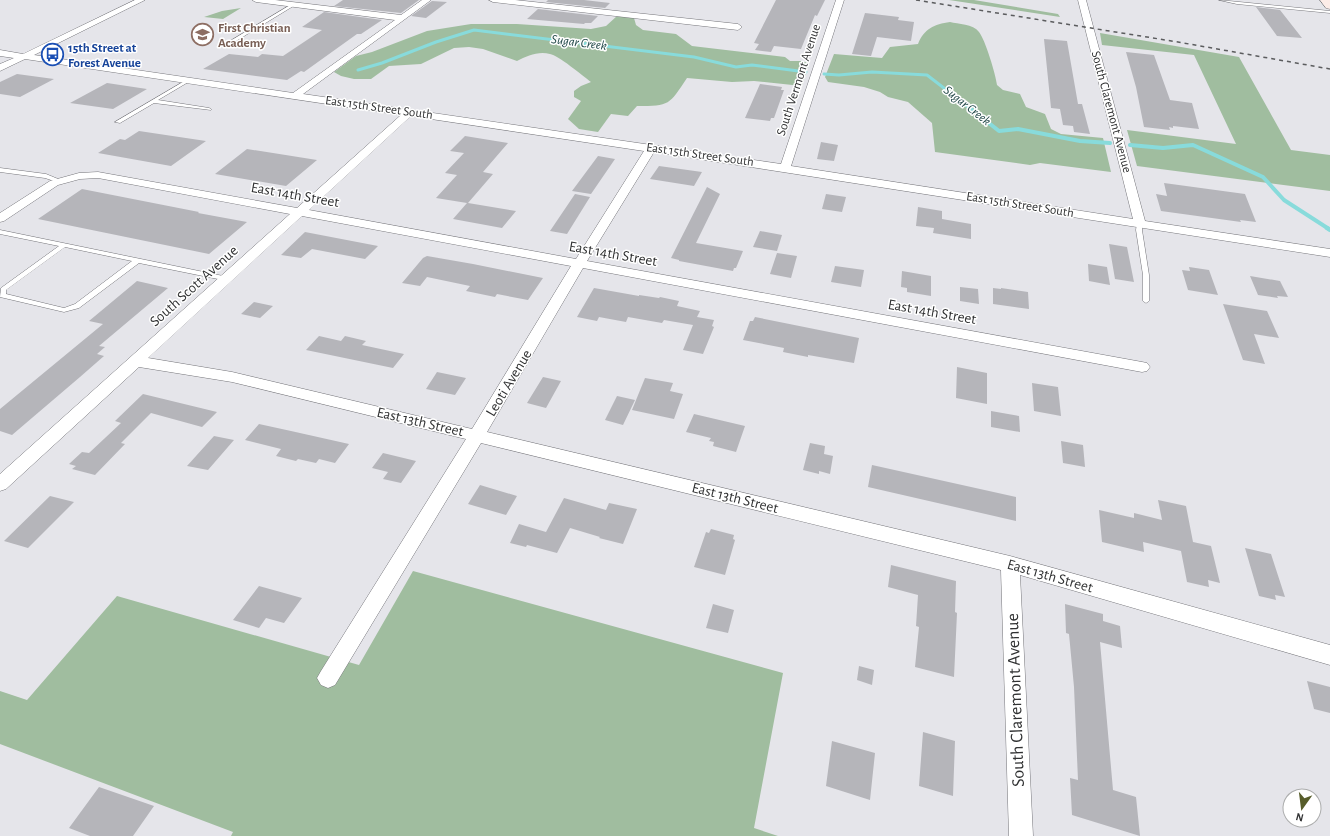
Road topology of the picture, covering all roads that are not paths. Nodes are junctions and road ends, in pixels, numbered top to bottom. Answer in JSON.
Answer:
{"nodes":[{"id":1,"x":141,"y":0,"type":"edge"},
{"id":2,"x":256,"y":0,"type":"edge"},
{"id":3,"x":427,"y":0,"type":"edge"},
{"id":4,"x":493,"y":0,"type":"edge"},
{"id":5,"x":574,"y":0,"type":"edge"},
{"id":6,"x":840,"y":0,"type":"edge"},
{"id":7,"x":1082,"y":0,"type":"edge"},
{"id":8,"x":1221,"y":0,"type":"edge"},
{"id":9,"x":1325,"y":0,"type":"edge"},
{"id":10,"x":293,"y":4,"type":"junction"},
{"id":11,"x":1330,"y":6,"type":"edge"},
{"id":12,"x":566,"y":7,"type":"junction"},
{"id":13,"x":1330,"y":12,"type":"edge"},
{"id":14,"x":402,"y":18,"type":"junction"},
{"id":15,"x":738,"y":27,"type":"dead end"},
{"id":16,"x":234,"y":40,"type":"dead end"},
{"id":17,"x":0,"y":53,"type":"edge"},
{"id":18,"x":23,"y":57,"type":"junction"},
{"id":19,"x":0,"y":68,"type":"edge"},
{"id":20,"x":188,"y":80,"type":"junction"},
{"id":21,"x":296,"y":96,"type":"junction"},
{"id":22,"x":153,"y":101,"type":"junction"},
{"id":23,"x":209,"y":109,"type":"dead end"},
{"id":24,"x":410,"y":112,"type":"junction"},
{"id":25,"x":118,"y":122,"type":"dead end"},
{"id":26,"x":651,"y":148,"type":"junction"},
{"id":27,"x":785,"y":168,"type":"junction"},
{"id":28,"x":0,"y":170,"type":"edge"},
{"id":29,"x":60,"y":181,"type":"junction"},
{"id":30,"x":301,"y":212,"type":"junction"},
{"id":31,"x":0,"y":218,"type":"edge"},
{"id":32,"x":1140,"y":224,"type":"junction"},
{"id":33,"x":0,"y":232,"type":"edge"},
{"id":34,"x":64,"y":245,"type":"junction"},
{"id":35,"x":1330,"y":253,"type":"edge"},
{"id":36,"x":138,"y":260,"type":"junction"},
{"id":37,"x":579,"y":264,"type":"junction"},
{"id":38,"x":228,"y":279,"type":"junction"},
{"id":39,"x":1146,"y":301,"type":"dead end"},
{"id":40,"x":136,"y":361,"type":"junction"},
{"id":41,"x":1142,"y":367,"type":"dead end"},
{"id":42,"x":477,"y":436,"type":"junction"},
{"id":43,"x":0,"y":484,"type":"edge"},
{"id":44,"x":1010,"y":564,"type":"junction"},
{"id":45,"x":1330,"y":654,"type":"edge"},
{"id":46,"x":328,"y":678,"type":"dead end"},
{"id":47,"x":1021,"y":836,"type":"edge"}],
"edges":[{"from":1,"to":18,"type":"street"},
{"from":2,"to":10,"type":"street"},
{"from":3,"to":14,"type":"street"},
{"from":4,"to":12,"type":"street"},
{"from":5,"to":12,"type":"street"},
{"from":6,"to":27,"type":"street","name":"South Vermont Avenue"},
{"from":7,"to":32,"type":"street","name":"South Claremont Avenue"},
{"from":8,"to":13,"type":"lane"},
{"from":9,"to":11,"type":"main road"},
{"from":10,"to":14,"type":"street"},
{"from":10,"to":16,"type":"lane"},
{"from":12,"to":15,"type":"street"},
{"from":14,"to":21,"type":"street"},
{"from":17,"to":18,"type":"street","name":"East 15th Street South"},
{"from":18,"to":19,"type":"street"},
{"from":18,"to":20,"type":"street","name":"East 15th Street South"},
{"from":20,"to":21,"type":"street","name":"East 15th Street South"},
{"from":20,"to":22,"type":"lane"},
{"from":21,"to":24,"type":"street","name":"East 15th Street South"},
{"from":22,"to":23,"type":"lane"},
{"from":22,"to":25,"type":"lane"},
{"from":24,"to":26,"type":"street","name":"East 15th Street South"},
{"from":24,"to":30,"type":"street","name":"South Scott Avenue"},
{"from":26,"to":27,"type":"street","name":"East 15th Street South"},
{"from":26,"to":37,"type":"street","name":"Leoti Avenue"},
{"from":27,"to":32,"type":"street","name":"East 15th Street South"},
{"from":28,"to":29,"type":"lane"},
{"from":29,"to":30,"type":"street","name":"East 14th Street"},
{"from":29,"to":31,"type":"street","name":"East 14th Street"},
{"from":30,"to":37,"type":"street","name":"East 14th Street"},
{"from":30,"to":38,"type":"street","name":"South Scott Avenue"},
{"from":32,"to":35,"type":"street","name":"East 15th Street South"},
{"from":32,"to":39,"type":"lane"},
{"from":33,"to":34,"type":"lane"},
{"from":34,"to":36,"type":"lane"},
{"from":34,"to":36,"type":"lane"},
{"from":36,"to":38,"type":"lane"},
{"from":37,"to":41,"type":"street","name":"East 14th Street"},
{"from":37,"to":42,"type":"street","name":"Leoti Avenue"},
{"from":38,"to":40,"type":"street","name":"South Scott Avenue"},
{"from":40,"to":42,"type":"street","name":"East 13th Street"},
{"from":40,"to":43,"type":"street","name":"South Scott Avenue"},
{"from":42,"to":44,"type":"street","name":"East 13th Street"},
{"from":42,"to":46,"type":"street","name":"Leoti Avenue"},
{"from":44,"to":45,"type":"street","name":"East 13th Street"},
{"from":44,"to":47,"type":"street","name":"South Claremont Avenue"}]}
